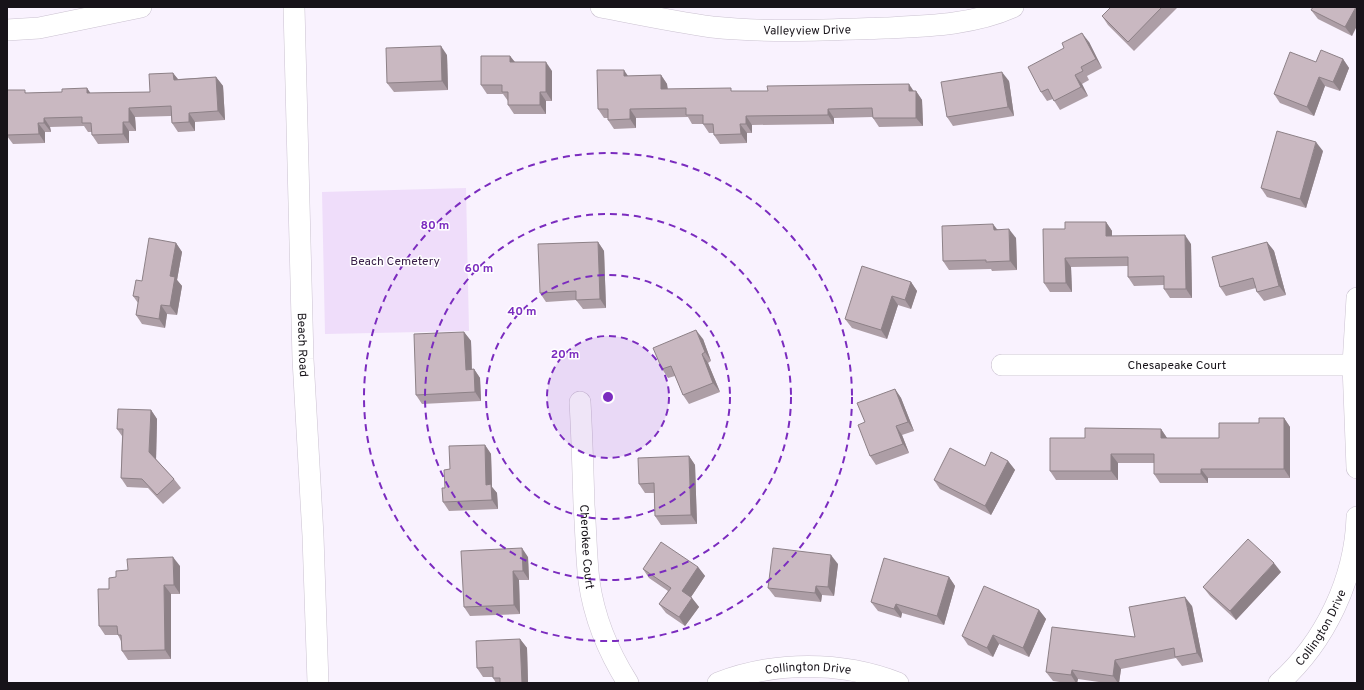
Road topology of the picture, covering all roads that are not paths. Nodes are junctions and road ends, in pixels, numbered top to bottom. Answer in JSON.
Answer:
{"nodes":[{"id":1,"x":141,"y":7,"type":"edge"},
{"id":2,"x":294,"y":7,"type":"edge"},
{"id":3,"x":601,"y":7,"type":"edge"},
{"id":4,"x":1013,"y":7,"type":"edge"},
{"id":5,"x":87,"y":13,"type":"edge"},
{"id":6,"x":7,"y":30,"type":"edge"},
{"id":7,"x":1357,"y":298,"type":"edge"},
{"id":8,"x":1002,"y":365,"type":"dead end"},
{"id":9,"x":1353,"y":365,"type":"junction"},
{"id":10,"x":580,"y":402,"type":"dead end"},
{"id":11,"x":1357,"y":468,"type":"edge"},
{"id":12,"x":1357,"y":517,"type":"edge"},
{"id":13,"x":318,"y":683,"type":"edge"},
{"id":14,"x":628,"y":683,"type":"edge"},
{"id":15,"x":718,"y":683,"type":"edge"},
{"id":16,"x":898,"y":683,"type":"edge"},
{"id":17,"x":1279,"y":683,"type":"edge"}],
"edges":[{"from":1,"to":5,"type":"street"},
{"from":2,"to":13,"type":"street","name":"Beach Road"},
{"from":3,"to":4,"type":"street","name":"Valleyview Drive"},
{"from":5,"to":6,"type":"street"},
{"from":7,"to":9,"type":"street"},
{"from":8,"to":9,"type":"street","name":"Chesapeake Court"},
{"from":9,"to":11,"type":"street"},
{"from":10,"to":14,"type":"street","name":"Cherokee Court"},
{"from":12,"to":17,"type":"street","name":"Collington Drive"},
{"from":15,"to":16,"type":"street","name":"Collington Drive"}]}
